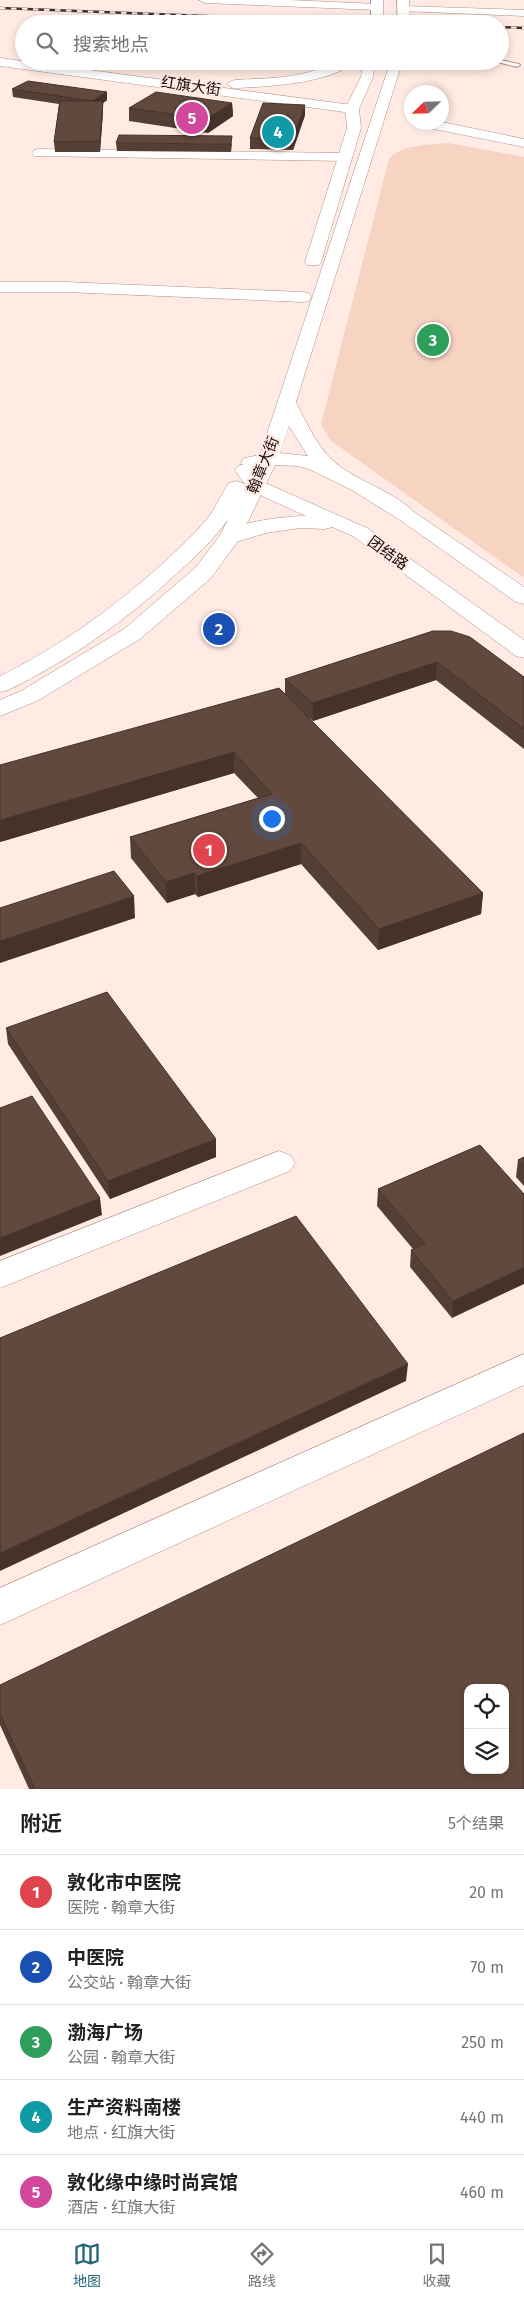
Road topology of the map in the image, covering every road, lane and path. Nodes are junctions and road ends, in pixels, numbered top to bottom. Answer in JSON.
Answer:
{"nodes":[{"id":1,"x":205,"y":0,"type":"edge"},
{"id":2,"x":377,"y":3,"type":"edge"},
{"id":3,"x":403,"y":4,"type":"edge"},
{"id":4,"x":524,"y":13,"type":"edge"},
{"id":5,"x":0,"y":55,"type":"edge"},
{"id":6,"x":15,"y":57,"type":"edge"},
{"id":7,"x":0,"y":62,"type":"edge"},
{"id":8,"x":509,"y":63,"type":"edge"},
{"id":9,"x":15,"y":64,"type":"edge"},
{"id":10,"x":517,"y":65,"type":"dead end"},
{"id":11,"x":67,"y":70,"type":"edge"},
{"id":12,"x":122,"y":70,"type":"edge"},
{"id":13,"x":327,"y":70,"type":"edge"},
{"id":14,"x":368,"y":70,"type":"edge"},
{"id":15,"x":394,"y":70,"type":"edge"},
{"id":16,"x":233,"y":84,"type":"junction"},
{"id":17,"x":353,"y":104,"type":"junction"},
{"id":18,"x":395,"y":114,"type":"edge"},
{"id":19,"x":449,"y":117,"type":"edge"},
{"id":20,"x":449,"y":128,"type":"edge"},
{"id":21,"x":524,"y":133,"type":"edge"},
{"id":22,"x":524,"y":143,"type":"edge"},
{"id":23,"x":39,"y":153,"type":"dead end"},
{"id":24,"x":345,"y":157,"type":"junction"},
{"id":25,"x":0,"y":287,"type":"edge"},
{"id":26,"x":303,"y":297,"type":"junction"},
{"id":27,"x":297,"y":314,"type":"dead end"},
{"id":28,"x":286,"y":350,"type":"dead end"},
{"id":29,"x":287,"y":402,"type":"junction"},
{"id":30,"x":267,"y":410,"type":"dead end"},
{"id":31,"x":268,"y":460,"type":"junction"},
{"id":32,"x":251,"y":466,"type":"junction"},
{"id":33,"x":338,"y":474,"type":"junction"},
{"id":34,"x":345,"y":526,"type":"junction"},
{"id":35,"x":229,"y":538,"type":"junction"},
{"id":36,"x":524,"y":597,"type":"edge"},
{"id":37,"x":524,"y":651,"type":"edge"},
{"id":38,"x":0,"y":685,"type":"edge"},
{"id":39,"x":0,"y":709,"type":"edge"},
{"id":40,"x":279,"y":1163,"type":"dead end"},
{"id":41,"x":0,"y":1275,"type":"edge"},
{"id":42,"x":524,"y":1369,"type":"edge"},
{"id":43,"x":0,"y":1607,"type":"edge"}],
"edges":[{"from":1,"to":2,"type":"main road"},
{"from":3,"to":4,"type":"main road"},
{"from":5,"to":6,"type":"main road"},
{"from":7,"to":9,"type":"main road","name":"红旗大街"},
{"from":8,"to":10,"type":"lane"},
{"from":11,"to":17,"type":"main road","name":"红旗大街"},
{"from":12,"to":16,"type":"main road","name":"红旗大街"},
{"from":13,"to":16,"type":"main road"},
{"from":14,"to":17,"type":"main road"},
{"from":15,"to":18,"type":"main road","name":"翰章大街"},
{"from":16,"to":17,"type":"main road","name":"红旗大街"},
{"from":17,"to":18,"type":"main road"},
{"from":17,"to":24,"type":"main road"},
{"from":18,"to":29,"type":"main road","name":"翰章大街"},
{"from":19,"to":21,"type":"main road"},
{"from":20,"to":22,"type":"main road"},
{"from":23,"to":24,"type":"main road"},
{"from":24,"to":26,"type":"main road"},
{"from":25,"to":26,"type":"main road"},
{"from":26,"to":27,"type":"main road"},
{"from":28,"to":30,"type":"main road","name":"翰章大街"},
{"from":29,"to":31,"type":"main road","name":"翰章大街"},
{"from":29,"to":33,"type":"main road"},
{"from":31,"to":32,"type":"main road"},
{"from":31,"to":33,"type":"main road"},
{"from":32,"to":34,"type":"main road","name":"团结路"},
{"from":32,"to":35,"type":"main road","name":"翰章大街"},
{"from":32,"to":38,"type":"main road","name":"翰章大街"},
{"from":33,"to":36,"type":"main road"},
{"from":34,"to":35,"type":"main road"},
{"from":34,"to":37,"type":"main road","name":"团结路"},
{"from":35,"to":39,"type":"main road","name":"翰章大街"},
{"from":40,"to":41,"type":"main road"},
{"from":42,"to":43,"type":"main road"}]}
